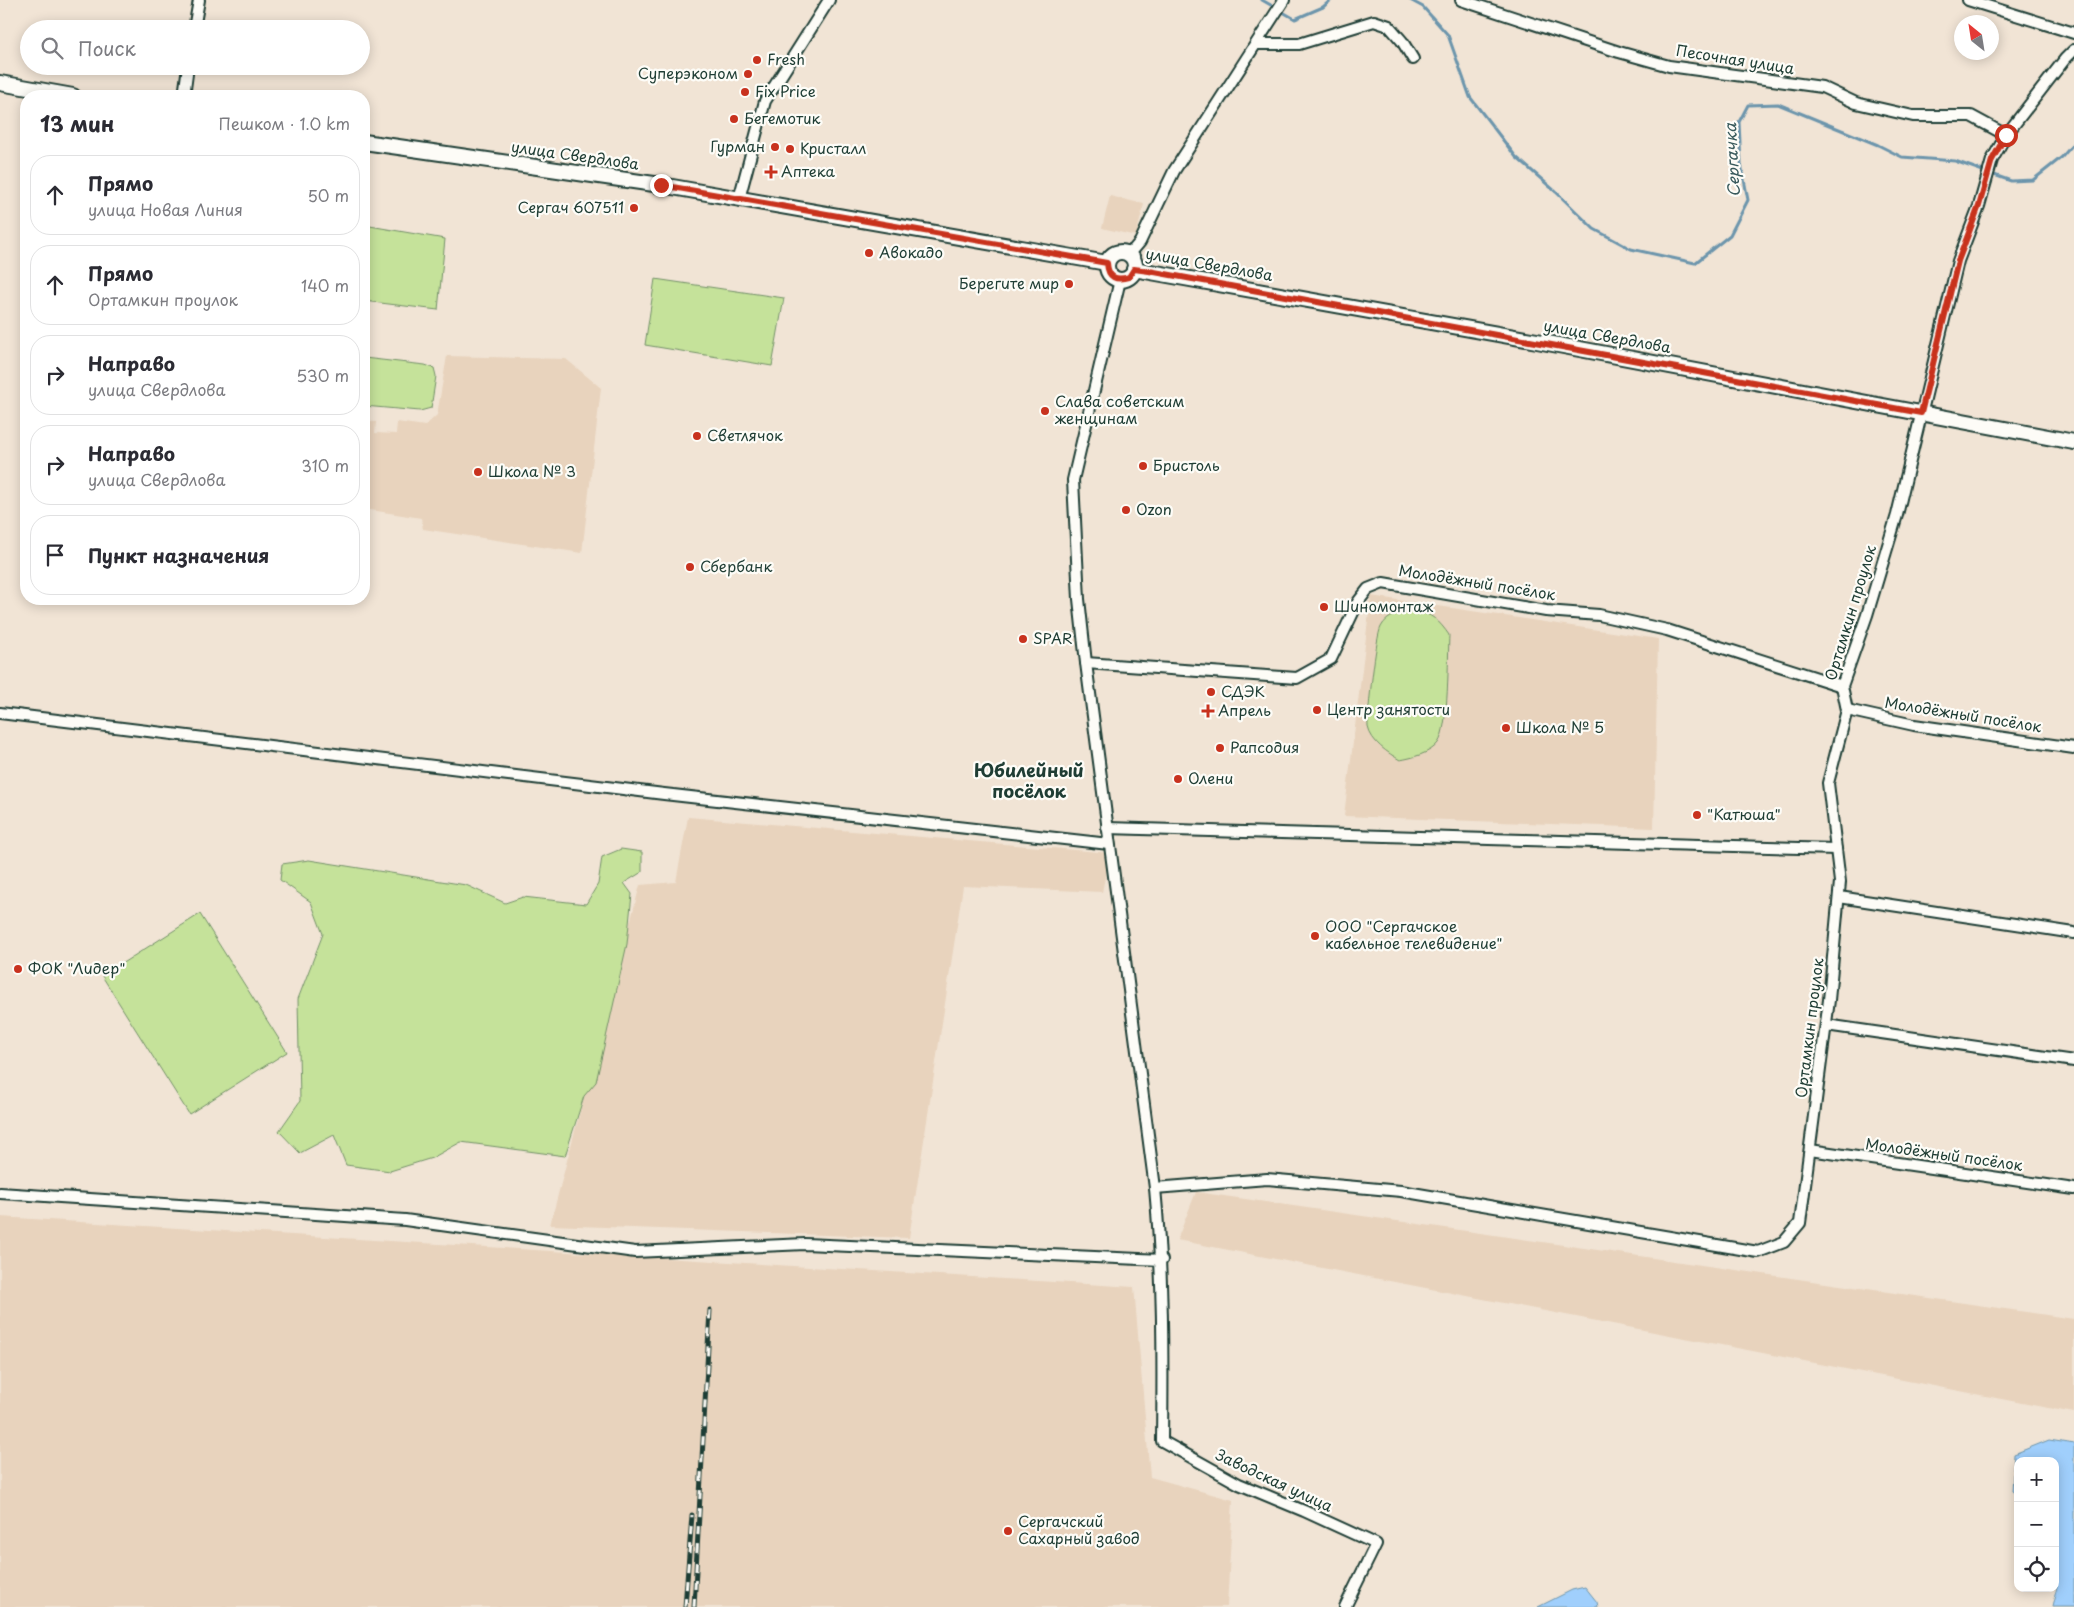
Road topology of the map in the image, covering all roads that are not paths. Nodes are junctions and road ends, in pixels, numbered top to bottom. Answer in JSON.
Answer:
{"nodes":[{"id":1,"x":199,"y":0,"type":"edge"},
{"id":2,"x":830,"y":0,"type":"edge"},
{"id":3,"x":1284,"y":0,"type":"edge"},
{"id":4,"x":1461,"y":0,"type":"edge"},
{"id":5,"x":1968,"y":0,"type":"edge"},
{"id":6,"x":196,"y":20,"type":"edge"},
{"id":7,"x":2074,"y":33,"type":"edge"},
{"id":8,"x":1257,"y":44,"type":"junction"},
{"id":9,"x":2074,"y":50,"type":"edge"},
{"id":10,"x":1413,"y":59,"type":"dead end"},
{"id":11,"x":187,"y":75,"type":"edge"},
{"id":12,"x":0,"y":83,"type":"edge"},
{"id":13,"x":39,"y":90,"type":"edge"},
{"id":14,"x":185,"y":90,"type":"edge"},
{"id":15,"x":2006,"y":135,"type":"junction"},
{"id":16,"x":370,"y":143,"type":"edge"},
{"id":17,"x":739,"y":199,"type":"junction"},
{"id":18,"x":1129,"y":255,"type":"junction"},
{"id":19,"x":1107,"y":263,"type":"junction"},
{"id":20,"x":1134,"y":269,"type":"junction"},
{"id":21,"x":1120,"y":280,"type":"junction"},
{"id":22,"x":1921,"y":413,"type":"junction"},
{"id":23,"x":2074,"y":442,"type":"edge"},
{"id":24,"x":1086,"y":663,"type":"junction"},
{"id":25,"x":1842,"y":686,"type":"junction"},
{"id":26,"x":1847,"y":710,"type":"junction"},
{"id":27,"x":0,"y":713,"type":"edge"},
{"id":28,"x":2074,"y":748,"type":"edge"},
{"id":29,"x":1107,"y":828,"type":"junction"},
{"id":30,"x":1109,"y":844,"type":"junction"},
{"id":31,"x":1836,"y":849,"type":"junction"},
{"id":32,"x":1839,"y":897,"type":"junction"},
{"id":33,"x":2074,"y":933,"type":"edge"},
{"id":34,"x":1826,"y":1025,"type":"junction"},
{"id":35,"x":2074,"y":1061,"type":"edge"},
{"id":36,"x":1810,"y":1150,"type":"junction"},
{"id":37,"x":1155,"y":1188,"type":"junction"},
{"id":38,"x":2074,"y":1189,"type":"edge"},
{"id":39,"x":0,"y":1192,"type":"edge"},
{"id":40,"x":1162,"y":1260,"type":"junction"},
{"id":41,"x":1345,"y":1607,"type":"edge"}],
"edges":[{"from":1,"to":6,"type":"street"},
{"from":2,"to":17,"type":"street"},
{"from":3,"to":8,"type":"street"},
{"from":4,"to":15,"type":"street","name":"Песочная улица"},
{"from":5,"to":7,"type":"street"},
{"from":8,"to":10,"type":"street"},
{"from":8,"to":18,"type":"street"},
{"from":9,"to":15,"type":"street","name":"Ортамкин проулок"},
{"from":11,"to":14,"type":"street"},
{"from":12,"to":13,"type":"street"},
{"from":15,"to":22,"type":"street","name":"Ортамкин проулок"},
{"from":16,"to":17,"type":"street","name":"улица Свердлова"},
{"from":17,"to":19,"type":"street","name":"улица Свердлова"},
{"from":18,"to":19,"type":"street"},
{"from":18,"to":20,"type":"street"},
{"from":19,"to":21,"type":"street"},
{"from":20,"to":21,"type":"street"},
{"from":20,"to":22,"type":"street","name":"улица Свердлова"},
{"from":21,"to":24,"type":"street"},
{"from":22,"to":23,"type":"street","name":"улица Свердлова"},
{"from":22,"to":25,"type":"street","name":"Ортамкин проулок"},
{"from":24,"to":25,"type":"street","name":"Молодёжный посёлок"},
{"from":24,"to":29,"type":"street"},
{"from":25,"to":26,"type":"street","name":"Ортамкин проулок"},
{"from":26,"to":28,"type":"street","name":"Молодёжный посёлок"},
{"from":26,"to":31,"type":"street","name":"Ортамкин проулок"},
{"from":27,"to":30,"type":"street"},
{"from":29,"to":30,"type":"street"},
{"from":29,"to":31,"type":"street"},
{"from":30,"to":37,"type":"street"},
{"from":31,"to":32,"type":"street","name":"Ортамкин проулок"},
{"from":32,"to":33,"type":"street"},
{"from":32,"to":34,"type":"street","name":"Ортамкин проулок"},
{"from":34,"to":35,"type":"street"},
{"from":34,"to":36,"type":"street","name":"Ортамкин проулок"},
{"from":36,"to":37,"type":"street","name":"Ортамкин проулок"},
{"from":36,"to":38,"type":"street","name":"Молодёжный посёлок"},
{"from":37,"to":40,"type":"street"},
{"from":39,"to":40,"type":"street"},
{"from":40,"to":41,"type":"street","name":"Заводская улица"}]}
